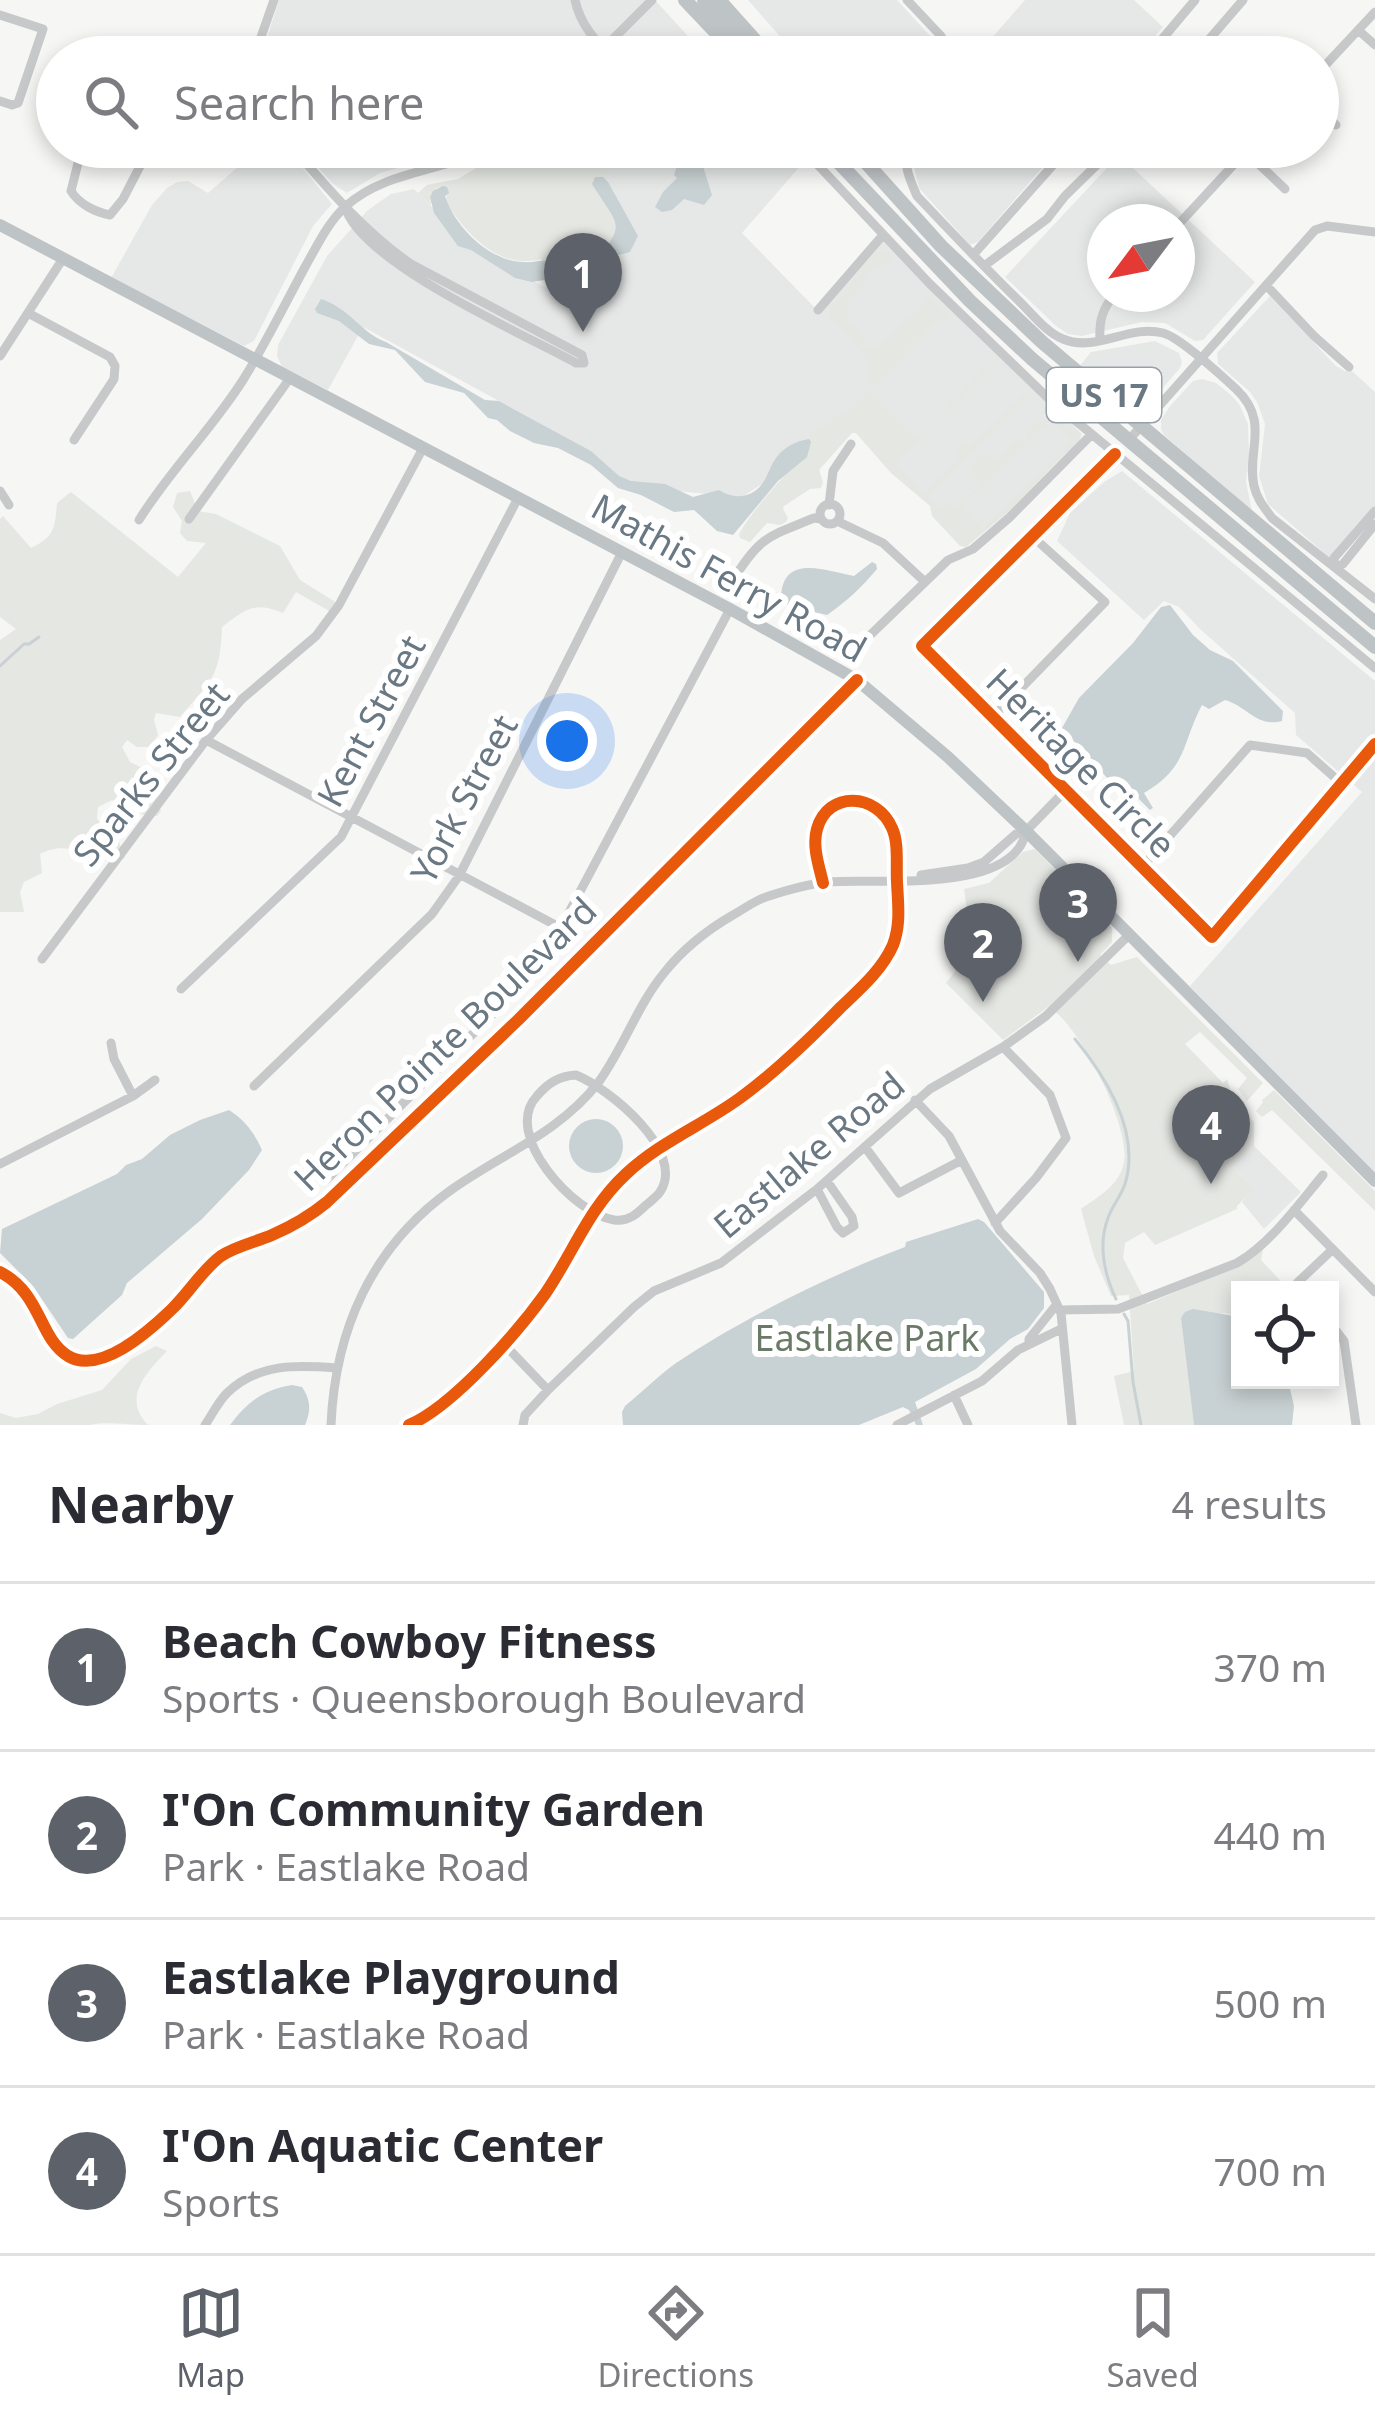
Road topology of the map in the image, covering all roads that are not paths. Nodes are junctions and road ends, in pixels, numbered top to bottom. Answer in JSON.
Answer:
{"nodes":[{"id":1,"x":274,"y":0,"type":"edge"},
{"id":2,"x":575,"y":0,"type":"edge"},
{"id":3,"x":652,"y":0,"type":"edge"},
{"id":4,"x":686,"y":0,"type":"edge"},
{"id":5,"x":704,"y":0,"type":"edge"},
{"id":6,"x":719,"y":0,"type":"edge"},
{"id":7,"x":907,"y":0,"type":"edge"},
{"id":8,"x":1196,"y":0,"type":"edge"},
{"id":9,"x":1243,"y":0,"type":"edge"},
{"id":10,"x":1375,"y":12,"type":"edge"},
{"id":11,"x":0,"y":15,"type":"edge"},
{"id":12,"x":1358,"y":30,"type":"junction"},
{"id":13,"x":41,"y":36,"type":"edge"},
{"id":14,"x":262,"y":36,"type":"edge"},
{"id":15,"x":592,"y":36,"type":"edge"},
{"id":16,"x":619,"y":36,"type":"edge"},
{"id":17,"x":719,"y":36,"type":"edge"},
{"id":18,"x":737,"y":36,"type":"edge"},
{"id":19,"x":751,"y":36,"type":"edge"},
{"id":20,"x":940,"y":36,"type":"edge"},
{"id":21,"x":1165,"y":36,"type":"edge"},
{"id":22,"x":1212,"y":36,"type":"edge"},
{"id":23,"x":1375,"y":45,"type":"edge"},
{"id":24,"x":36,"y":50,"type":"edge"},
{"id":25,"x":1339,"y":51,"type":"edge"},
{"id":26,"x":0,"y":100,"type":"edge"},
{"id":27,"x":77,"y":168,"type":"edge"},
{"id":28,"x":139,"y":168,"type":"edge"},
{"id":29,"x":310,"y":168,"type":"edge"},
{"id":30,"x":432,"y":168,"type":"edge"},
{"id":31,"x":821,"y":168,"type":"edge"},
{"id":32,"x":844,"y":168,"type":"edge"},
{"id":33,"x":872,"y":168,"type":"edge"},
{"id":34,"x":907,"y":168,"type":"edge"},
{"id":35,"x":1050,"y":168,"type":"edge"},
{"id":36,"x":1094,"y":168,"type":"edge"},
{"id":37,"x":1230,"y":168,"type":"edge"},
{"id":38,"x":1266,"y":168,"type":"edge"},
{"id":39,"x":1285,"y":189,"type":"dead end"},
{"id":40,"x":1195,"y":206,"type":"edge"},
{"id":41,"x":344,"y":207,"type":"junction"},
{"id":42,"x":0,"y":225,"type":"edge"},
{"id":43,"x":1375,"y":232,"type":"edge"},
{"id":44,"x":884,"y":235,"type":"junction"},
{"id":45,"x":973,"y":255,"type":"junction"},
{"id":46,"x":62,"y":260,"type":"junction"},
{"id":47,"x":984,"y":266,"type":"junction"},
{"id":48,"x":1266,"y":285,"type":"junction"},
{"id":49,"x":818,"y":310,"type":"dead end"},
{"id":50,"x":1102,"y":312,"type":"edge"},
{"id":51,"x":28,"y":313,"type":"junction"},
{"id":52,"x":1100,"y":340,"type":"junction"},
{"id":53,"x":0,"y":356,"type":"edge"},
{"id":54,"x":255,"y":359,"type":"junction"},
{"id":55,"x":1202,"y":361,"type":"junction"},
{"id":56,"x":1349,"y":367,"type":"dead end"},
{"id":57,"x":290,"y":378,"type":"junction"},
{"id":58,"x":1142,"y":426,"type":"junction"},
{"id":59,"x":1091,"y":434,"type":"junction"},
{"id":60,"x":74,"y":440,"type":"dead end"},
{"id":61,"x":1128,"y":442,"type":"junction"},
{"id":62,"x":851,"y":444,"type":"dead end"},
{"id":63,"x":423,"y":448,"type":"junction"},
{"id":64,"x":1115,"y":454,"type":"junction"},
{"id":65,"x":832,"y":477,"type":"junction"},
{"id":66,"x":0,"y":491,"type":"edge"},
{"id":67,"x":518,"y":498,"type":"junction"},
{"id":68,"x":9,"y":505,"type":"dead end"},
{"id":69,"x":829,"y":505,"type":"junction"},
{"id":70,"x":1375,"y":511,"type":"edge"},
{"id":71,"x":838,"y":517,"type":"junction"},
{"id":72,"x":188,"y":519,"type":"dead end"},
{"id":73,"x":821,"y":519,"type":"junction"},
{"id":74,"x":140,"y":520,"type":"dead end"},
{"id":75,"x":1375,"y":524,"type":"edge"},
{"id":76,"x":1032,"y":536,"type":"junction"},
{"id":77,"x":1356,"y":540,"type":"junction"},
{"id":78,"x":622,"y":552,"type":"junction"},
{"id":79,"x":1335,"y":566,"type":"junction"},
{"id":80,"x":735,"y":577,"type":"dead end"},
{"id":81,"x":924,"y":581,"type":"junction"},
{"id":82,"x":1375,"y":599,"type":"edge"},
{"id":83,"x":730,"y":609,"type":"junction"},
{"id":84,"x":1375,"y":623,"type":"edge"},
{"id":85,"x":863,"y":642,"type":"dead end"},
{"id":86,"x":1375,"y":647,"type":"edge"},
{"id":87,"x":1375,"y":668,"type":"edge"},
{"id":88,"x":857,"y":680,"type":"junction"},
{"id":89,"x":993,"y":717,"type":"junction"},
{"id":90,"x":206,"y":740,"type":"junction"},
{"id":91,"x":1375,"y":744,"type":"edge"},
{"id":92,"x":1342,"y":784,"type":"junction"},
{"id":93,"x":1066,"y":790,"type":"junction"},
{"id":94,"x":352,"y":818,"type":"junction"},
{"id":95,"x":1026,"y":830,"type":"junction"},
{"id":96,"x":1143,"y":866,"type":"junction"},
{"id":97,"x":459,"y":876,"type":"junction"},
{"id":98,"x":897,"y":880,"type":"junction"},
{"id":99,"x":823,"y":883,"type":"junction"},
{"id":100,"x":561,"y":928,"type":"junction"},
{"id":101,"x":1130,"y":934,"type":"junction"},
{"id":102,"x":42,"y":959,"type":"dead end"},
{"id":103,"x":181,"y":989,"type":"dead end"},
{"id":104,"x":111,"y":1043,"type":"dead end"},
{"id":105,"x":1004,"y":1048,"type":"junction"},
{"id":106,"x":155,"y":1080,"type":"dead end"},
{"id":107,"x":597,"y":1084,"type":"junction"},
{"id":108,"x":254,"y":1086,"type":"dead end"},
{"id":109,"x":133,"y":1096,"type":"junction"},
{"id":110,"x":915,"y":1100,"type":"junction"},
{"id":111,"x":531,"y":1142,"type":"junction"},
{"id":112,"x":865,"y":1147,"type":"junction"},
{"id":113,"x":658,"y":1148,"type":"junction"},
{"id":114,"x":962,"y":1160,"type":"junction"},
{"id":115,"x":0,"y":1164,"type":"edge"},
{"id":116,"x":1323,"y":1175,"type":"dead end"},
{"id":117,"x":327,"y":1179,"type":"dead end"},
{"id":118,"x":827,"y":1181,"type":"junction"},
{"id":119,"x":1375,"y":1181,"type":"edge"},
{"id":120,"x":817,"y":1189,"type":"junction"},
{"id":121,"x":1294,"y":1210,"type":"junction"},
{"id":122,"x":592,"y":1212,"type":"junction"},
{"id":123,"x":269,"y":1220,"type":"dead end"},
{"id":124,"x":995,"y":1223,"type":"junction"},
{"id":125,"x":272,"y":1235,"type":"junction"},
{"id":126,"x":1333,"y":1250,"type":"junction"},
{"id":127,"x":0,"y":1272,"type":"edge"},
{"id":128,"x":1299,"y":1281,"type":"edge"},
{"id":129,"x":1375,"y":1292,"type":"edge"},
{"id":130,"x":1058,"y":1307,"type":"junction"},
{"id":131,"x":1061,"y":1329,"type":"junction"},
{"id":132,"x":1339,"y":1335,"type":"edge"},
{"id":133,"x":503,"y":1343,"type":"junction"},
{"id":134,"x":1029,"y":1344,"type":"junction"},
{"id":135,"x":336,"y":1368,"type":"junction"},
{"id":136,"x":548,"y":1390,"type":"junction"},
{"id":137,"x":954,"y":1395,"type":"junction"},
{"id":138,"x":524,"y":1420,"type":"edge"},
{"id":139,"x":205,"y":1425,"type":"edge"},
{"id":140,"x":331,"y":1425,"type":"edge"},
{"id":141,"x":409,"y":1425,"type":"edge"},
{"id":142,"x":897,"y":1425,"type":"edge"},
{"id":143,"x":968,"y":1425,"type":"edge"},
{"id":144,"x":1072,"y":1425,"type":"edge"},
{"id":145,"x":1356,"y":1425,"type":"edge"}],
"edges":[{"from":1,"to":14,"type":"street"},
{"from":2,"to":15,"type":"street"},
{"from":3,"to":16,"type":"street"},
{"from":4,"to":17,"type":"highway"},
{"from":5,"to":18,"type":"highway"},
{"from":6,"to":19,"type":"highway"},
{"from":7,"to":20,"type":"street"},
{"from":8,"to":21,"type":"street"},
{"from":9,"to":22,"type":"street"},
{"from":10,"to":12,"type":"street"},
{"from":11,"to":13,"type":"street"},
{"from":12,"to":23,"type":"street"},
{"from":12,"to":25,"type":"street"},
{"from":24,"to":26,"type":"street"},
{"from":27,"to":28,"type":"street"},
{"from":29,"to":41,"type":"street"},
{"from":30,"to":41,"type":"street"},
{"from":31,"to":44,"type":"street"},
{"from":32,"to":61,"type":"highway","number":"US 17"},
{"from":33,"to":58,"type":"highway","number":"US 17"},
{"from":34,"to":45,"type":"street"},
{"from":35,"to":45,"type":"street"},
{"from":36,"to":47,"type":"street"},
{"from":37,"to":40,"type":"street"},
{"from":38,"to":39,"type":"street"},
{"from":41,"to":41,"type":"street"},
{"from":41,"to":54,"type":"street"},
{"from":42,"to":46,"type":"main road","name":"Mathis Ferry Road"},
{"from":43,"to":48,"type":"street"},
{"from":44,"to":49,"type":"street"},
{"from":44,"to":59,"type":"street"},
{"from":45,"to":47,"type":"street"},
{"from":46,"to":51,"type":"street"},
{"from":46,"to":54,"type":"main road","name":"Mathis Ferry Road"},
{"from":47,"to":52,"type":"street"},
{"from":48,"to":55,"type":"street"},
{"from":48,"to":56,"type":"street"},
{"from":50,"to":52,"type":"street"},
{"from":51,"to":53,"type":"street"},
{"from":51,"to":60,"type":"street"},
{"from":52,"to":55,"type":"street"},
{"from":54,"to":57,"type":"main road","name":"Mathis Ferry Road"},
{"from":54,"to":74,"type":"street"},
{"from":55,"to":58,"type":"street"},
{"from":55,"to":79,"type":"street"},
{"from":57,"to":63,"type":"main road","name":"Mathis Ferry Road"},
{"from":57,"to":72,"type":"street"},
{"from":58,"to":61,"type":"street"},
{"from":58,"to":84,"type":"highway","number":"US 17"},
{"from":59,"to":64,"type":"street"},
{"from":59,"to":81,"type":"street"},
{"from":61,"to":86,"type":"highway","number":"US 17"},
{"from":62,"to":65,"type":"street"},
{"from":63,"to":67,"type":"main road","name":"Mathis Ferry Road"},
{"from":63,"to":90,"type":"street","name":"Sparks Street"},
{"from":64,"to":76,"type":"street","name":"Heritage Circle"},
{"from":64,"to":87,"type":"street"},
{"from":65,"to":69,"type":"street"},
{"from":65,"to":71,"type":"street"},
{"from":66,"to":68,"type":"street"},
{"from":67,"to":78,"type":"main road","name":"Mathis Ferry Road"},
{"from":67,"to":94,"type":"street","name":"Kent Street"},
{"from":69,"to":71,"type":"street"},
{"from":69,"to":73,"type":"street"},
{"from":70,"to":77,"type":"street"},
{"from":71,"to":73,"type":"street"},
{"from":71,"to":81,"type":"street"},
{"from":73,"to":80,"type":"street"},
{"from":75,"to":77,"type":"street"},
{"from":76,"to":89,"type":"street","name":"Heritage Circle"},
{"from":76,"to":89,"type":"street"},
{"from":77,"to":79,"type":"street"},
{"from":78,"to":83,"type":"main road","name":"Mathis Ferry Road"},
{"from":78,"to":97,"type":"street","name":"York Street"},
{"from":79,"to":82,"type":"street"},
{"from":81,"to":85,"type":"street"},
{"from":83,"to":88,"type":"main road","name":"Mathis Ferry Road"},
{"from":83,"to":100,"type":"street"},
{"from":88,"to":95,"type":"main road","name":"Mathis Ferry Road"},
{"from":88,"to":125,"type":"street","name":"Heron Pointe Boulevard"},
{"from":89,"to":93,"type":"street","name":"Heritage Circle"},
{"from":90,"to":94,"type":"street"},
{"from":90,"to":102,"type":"street","name":"Sparks Street"},
{"from":91,"to":92,"type":"street","name":"Heritage Circle"},
{"from":92,"to":96,"type":"street"},
{"from":92,"to":96,"type":"street","name":"Heritage Circle"},
{"from":93,"to":95,"type":"street","name":"Heritage Circle"},
{"from":93,"to":96,"type":"street","name":"Heritage Circle"},
{"from":94,"to":97,"type":"street"},
{"from":94,"to":103,"type":"street","name":"Kent Street"},
{"from":95,"to":98,"type":"street","name":"Heritage Circle"},
{"from":95,"to":101,"type":"main road","name":"Mathis Ferry Road"},
{"from":97,"to":100,"type":"street"},
{"from":97,"to":108,"type":"street","name":"York Street"},
{"from":98,"to":99,"type":"street"},
{"from":98,"to":99,"type":"street"},
{"from":98,"to":113,"type":"street"},
{"from":99,"to":107,"type":"street"},
{"from":100,"to":117,"type":"street"},
{"from":101,"to":105,"type":"street","name":"Eastlake Road"},
{"from":101,"to":119,"type":"main road","name":"Mathis Ferry Road"},
{"from":104,"to":109,"type":"street"},
{"from":105,"to":110,"type":"street","name":"Eastlake Road"},
{"from":105,"to":124,"type":"street"},
{"from":106,"to":109,"type":"street"},
{"from":107,"to":111,"type":"street"},
{"from":107,"to":111,"type":"street"},
{"from":107,"to":113,"type":"street"},
{"from":109,"to":115,"type":"street"},
{"from":110,"to":112,"type":"street","name":"Eastlake Road"},
{"from":110,"to":114,"type":"street"},
{"from":111,"to":122,"type":"street"},
{"from":111,"to":135,"type":"street"},
{"from":112,"to":114,"type":"street"},
{"from":112,"to":118,"type":"street","name":"Eastlake Road"},
{"from":113,"to":122,"type":"street"},
{"from":113,"to":122,"type":"street"},
{"from":114,"to":124,"type":"street"},
{"from":116,"to":121,"type":"street"},
{"from":118,"to":120,"type":"street","name":"Eastlake Road"},
{"from":118,"to":120,"type":"street"},
{"from":120,"to":136,"type":"street","name":"Eastlake Road"},
{"from":121,"to":126,"type":"street"},
{"from":121,"to":130,"type":"street"},
{"from":122,"to":133,"type":"street"},
{"from":123,"to":125,"type":"street"},
{"from":124,"to":130,"type":"street"},
{"from":125,"to":127,"type":"street","name":"Heron Pointe Boulevard"},
{"from":126,"to":128,"type":"street"},
{"from":126,"to":129,"type":"street"},
{"from":130,"to":131,"type":"street"},
{"from":130,"to":134,"type":"street"},
{"from":131,"to":134,"type":"street"},
{"from":131,"to":144,"type":"street"},
{"from":132,"to":145,"type":"street"},
{"from":133,"to":136,"type":"street"},
{"from":133,"to":141,"type":"street"},
{"from":134,"to":137,"type":"street"},
{"from":135,"to":139,"type":"street"},
{"from":135,"to":140,"type":"street"},
{"from":136,"to":138,"type":"street","name":"Eastlake Road"},
{"from":137,"to":142,"type":"street"},
{"from":137,"to":143,"type":"street"}]}
